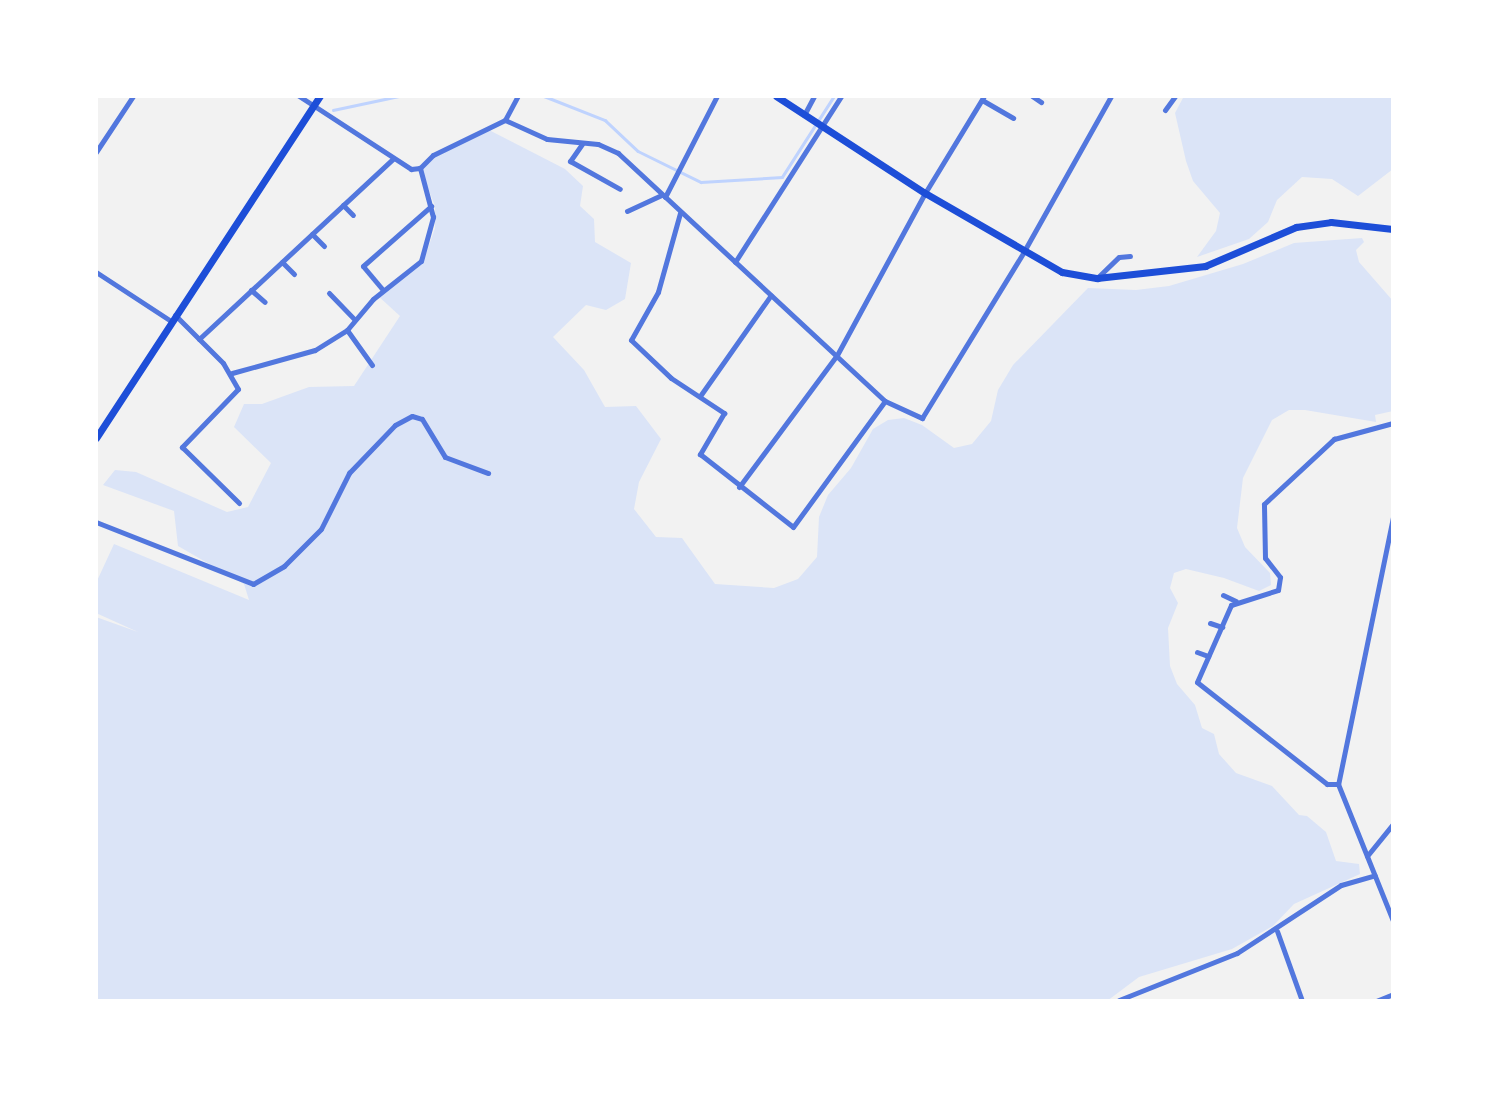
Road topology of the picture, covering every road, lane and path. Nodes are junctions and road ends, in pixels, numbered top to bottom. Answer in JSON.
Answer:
{"nodes":[{"id":1,"x":133,"y":96,"type":"edge"},
{"id":2,"x":299,"y":96,"type":"edge"},
{"id":3,"x":320,"y":96,"type":"edge"},
{"id":4,"x":518,"y":96,"type":"edge"},
{"id":5,"x":718,"y":96,"type":"edge"},
{"id":6,"x":776,"y":96,"type":"edge"},
{"id":7,"x":814,"y":96,"type":"edge"},
{"id":8,"x":841,"y":96,"type":"edge"},
{"id":9,"x":1032,"y":96,"type":"edge"},
{"id":10,"x":1111,"y":96,"type":"edge"},
{"id":11,"x":1175,"y":96,"type":"edge"},
{"id":12,"x":983,"y":98,"type":"edge"},
{"id":13,"x":1041,"y":102,"type":"dead end"},
{"id":14,"x":314,"y":106,"type":"junction"},
{"id":15,"x":1165,"y":110,"type":"dead end"},
{"id":16,"x":804,"y":115,"type":"junction"},
{"id":17,"x":1013,"y":118,"type":"dead end"},
{"id":18,"x":505,"y":120,"type":"junction"},
{"id":19,"x":822,"y":127,"type":"junction"},
{"id":20,"x":582,"y":144,"type":"junction"},
{"id":21,"x":96,"y":152,"type":"edge"},
{"id":22,"x":393,"y":159,"type":"junction"},
{"id":23,"x":420,"y":168,"type":"junction"},
{"id":24,"x":620,"y":189,"type":"dead end"},
{"id":25,"x":925,"y":193,"type":"junction"},
{"id":26,"x":663,"y":196,"type":"junction"},
{"id":27,"x":343,"y":205,"type":"junction"},
{"id":28,"x":430,"y":206,"type":"junction"},
{"id":29,"x":627,"y":211,"type":"dead end"},
{"id":30,"x":680,"y":213,"type":"junction"},
{"id":31,"x":353,"y":215,"type":"dead end"},
{"id":32,"x":1393,"y":229,"type":"edge"},
{"id":33,"x":312,"y":234,"type":"junction"},
{"id":34,"x":324,"y":246,"type":"dead end"},
{"id":35,"x":1023,"y":253,"type":"junction"},
{"id":36,"x":1130,"y":256,"type":"dead end"},
{"id":37,"x":282,"y":262,"type":"junction"},
{"id":38,"x":735,"y":262,"type":"junction"},
{"id":39,"x":96,"y":272,"type":"edge"},
{"id":40,"x":294,"y":274,"type":"dead end"},
{"id":41,"x":1097,"y":278,"type":"junction"},
{"id":42,"x":251,"y":290,"type":"junction"},
{"id":43,"x":383,"y":290,"type":"junction"},
{"id":44,"x":329,"y":293,"type":"dead end"},
{"id":45,"x":771,"y":295,"type":"junction"},
{"id":46,"x":265,"y":302,"type":"dead end"},
{"id":47,"x":173,"y":318,"type":"junction"},
{"id":48,"x":355,"y":320,"type":"junction"},
{"id":49,"x":346,"y":330,"type":"junction"},
{"id":50,"x":199,"y":339,"type":"junction"},
{"id":51,"x":837,"y":355,"type":"junction"},
{"id":52,"x":372,"y":365,"type":"dead end"},
{"id":53,"x":232,"y":373,"type":"junction"},
{"id":54,"x":700,"y":396,"type":"junction"},
{"id":55,"x":885,"y":401,"type":"junction"},
{"id":56,"x":1393,"y":423,"type":"edge"},
{"id":57,"x":96,"y":438,"type":"edge"},
{"id":58,"x":488,"y":473,"type":"dead end"},
{"id":59,"x":739,"y":486,"type":"junction"},
{"id":60,"x":239,"y":503,"type":"dead end"},
{"id":61,"x":1393,"y":517,"type":"edge"},
{"id":62,"x":96,"y":522,"type":"edge"},
{"id":63,"x":1223,"y":595,"type":"dead end"},
{"id":64,"x":1236,"y":601,"type":"junction"},
{"id":65,"x":1210,"y":622,"type":"dead end"},
{"id":66,"x":1222,"y":627,"type":"junction"},
{"id":67,"x":1197,"y":652,"type":"dead end"},
{"id":68,"x":1208,"y":656,"type":"junction"},
{"id":69,"x":1338,"y":784,"type":"junction"},
{"id":70,"x":1393,"y":824,"type":"edge"},
{"id":71,"x":1367,"y":856,"type":"junction"},
{"id":72,"x":1375,"y":876,"type":"junction"},
{"id":73,"x":1393,"y":921,"type":"edge"},
{"id":74,"x":1277,"y":930,"type":"junction"},
{"id":75,"x":1393,"y":994,"type":"edge"},
{"id":76,"x":1119,"y":1000,"type":"edge"},
{"id":77,"x":1302,"y":1001,"type":"edge"},
{"id":78,"x":1376,"y":1001,"type":"edge"}],
"edges":[{"from":1,"to":21,"type":"street"},
{"from":2,"to":14,"type":"street"},
{"from":3,"to":14,"type":"main road"},
{"from":4,"to":18,"type":"street"},
{"from":5,"to":26,"type":"street"},
{"from":6,"to":16,"type":"main road"},
{"from":7,"to":16,"type":"street"},
{"from":8,"to":19,"type":"street"},
{"from":9,"to":13,"type":"street"},
{"from":10,"to":35,"type":"street"},
{"from":11,"to":15,"type":"street"},
{"from":12,"to":17,"type":"street"},
{"from":12,"to":25,"type":"street"},
{"from":14,"to":22,"type":"street"},
{"from":14,"to":47,"type":"main road"},
{"from":16,"to":19,"type":"main road"},
{"from":18,"to":20,"type":"street"},
{"from":18,"to":23,"type":"street"},
{"from":19,"to":25,"type":"main road"},
{"from":19,"to":38,"type":"street"},
{"from":20,"to":24,"type":"street"},
{"from":20,"to":26,"type":"street"},
{"from":22,"to":23,"type":"street"},
{"from":22,"to":27,"type":"street"},
{"from":23,"to":28,"type":"street"},
{"from":25,"to":35,"type":"main road"},
{"from":25,"to":51,"type":"street"},
{"from":26,"to":29,"type":"street"},
{"from":26,"to":30,"type":"street"},
{"from":27,"to":31,"type":"street"},
{"from":27,"to":33,"type":"street"},
{"from":28,"to":43,"type":"street"},
{"from":28,"to":43,"type":"street"},
{"from":30,"to":38,"type":"street"},
{"from":30,"to":54,"type":"street"},
{"from":32,"to":41,"type":"main road"},
{"from":33,"to":34,"type":"street"},
{"from":33,"to":37,"type":"street"},
{"from":35,"to":41,"type":"main road"},
{"from":35,"to":55,"type":"street"},
{"from":36,"to":41,"type":"street"},
{"from":37,"to":40,"type":"street"},
{"from":37,"to":42,"type":"street"},
{"from":38,"to":45,"type":"street"},
{"from":39,"to":47,"type":"street"},
{"from":42,"to":46,"type":"street"},
{"from":42,"to":50,"type":"street"},
{"from":43,"to":48,"type":"street"},
{"from":44,"to":48,"type":"street"},
{"from":45,"to":51,"type":"street"},
{"from":45,"to":54,"type":"street"},
{"from":47,"to":50,"type":"street"},
{"from":47,"to":57,"type":"main road"},
{"from":48,"to":49,"type":"street"},
{"from":49,"to":52,"type":"street"},
{"from":49,"to":53,"type":"street"},
{"from":50,"to":53,"type":"street"},
{"from":51,"to":55,"type":"street"},
{"from":51,"to":59,"type":"street"},
{"from":53,"to":60,"type":"street"},
{"from":54,"to":59,"type":"street"},
{"from":55,"to":59,"type":"street"},
{"from":56,"to":64,"type":"street"},
{"from":58,"to":62,"type":"street"},
{"from":61,"to":69,"type":"street"},
{"from":63,"to":64,"type":"street"},
{"from":64,"to":66,"type":"street"},
{"from":65,"to":66,"type":"street"},
{"from":66,"to":68,"type":"street"},
{"from":67,"to":68,"type":"street"},
{"from":68,"to":69,"type":"street"},
{"from":69,"to":71,"type":"street"},
{"from":70,"to":71,"type":"street"},
{"from":71,"to":72,"type":"street"},
{"from":72,"to":73,"type":"street"},
{"from":72,"to":74,"type":"street"},
{"from":74,"to":76,"type":"street"},
{"from":74,"to":77,"type":"street"},
{"from":75,"to":78,"type":"street"}]}
